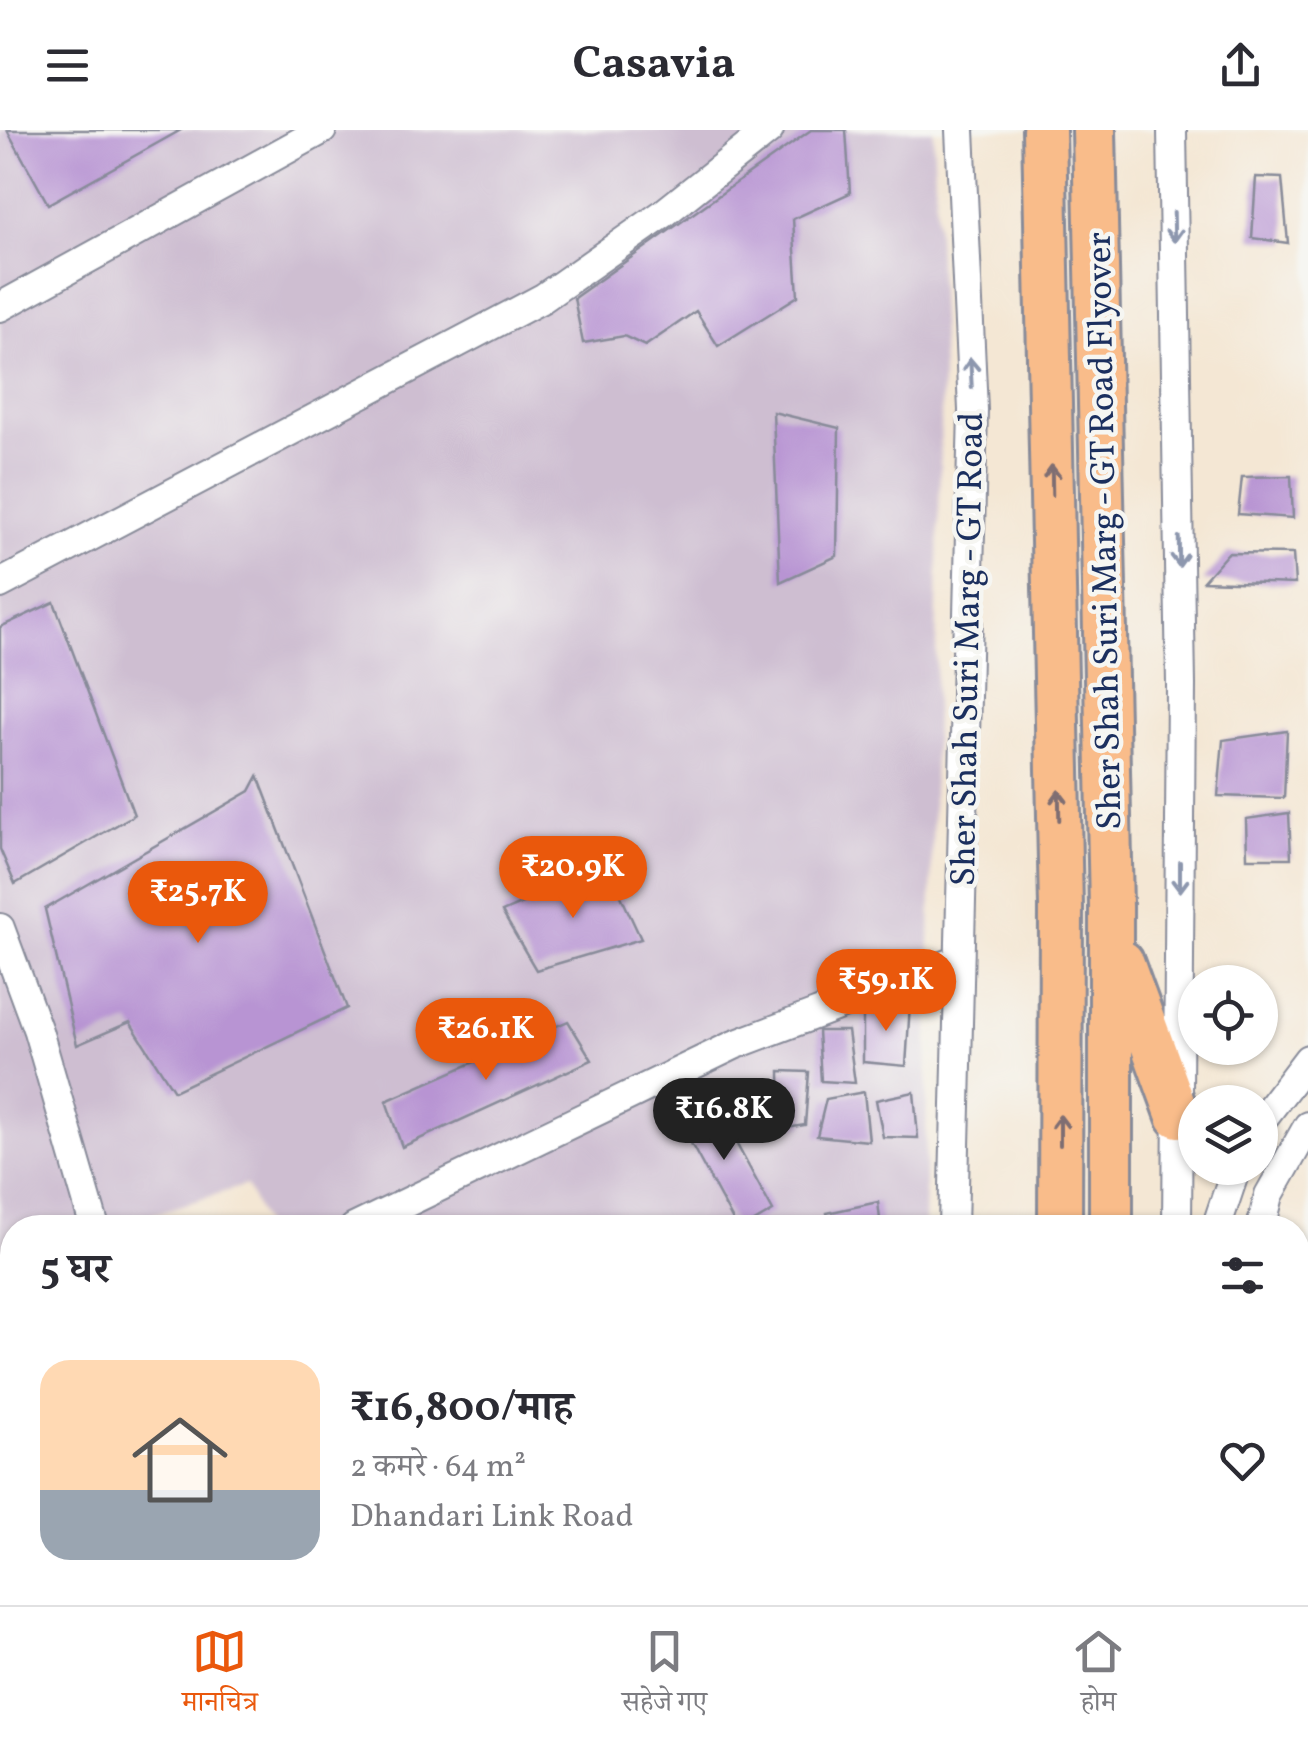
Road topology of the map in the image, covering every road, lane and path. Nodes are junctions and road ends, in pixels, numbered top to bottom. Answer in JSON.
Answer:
{"nodes":[{"id":1,"x":322,"y":130,"type":"edge"},
{"id":2,"x":768,"y":130,"type":"edge"},
{"id":3,"x":960,"y":130,"type":"edge"},
{"id":4,"x":1044,"y":130,"type":"edge"},
{"id":5,"x":1094,"y":130,"type":"edge"},
{"id":6,"x":1172,"y":130,"type":"edge"},
{"id":7,"x":0,"y":307,"type":"edge"},
{"id":8,"x":0,"y":584,"type":"edge"},
{"id":9,"x":0,"y":928,"type":"edge"},
{"id":10,"x":1112,"y":933,"type":"junction"},
{"id":11,"x":959,"y":960,"type":"junction"},
{"id":12,"x":1308,"y":1059,"type":"edge"},
{"id":13,"x":1178,"y":1085,"type":"edge"},
{"id":14,"x":1278,"y":1098,"type":"edge"},
{"id":15,"x":1178,"y":1116,"type":"joint"},
{"id":16,"x":1308,"y":1126,"type":"edge"},
{"id":17,"x":1230,"y":1185,"type":"edge"},
{"id":18,"x":92,"y":1215,"type":"edge"},
{"id":19,"x":381,"y":1215,"type":"edge"},
{"id":20,"x":953,"y":1215,"type":"edge"},
{"id":21,"x":1060,"y":1215,"type":"edge"},
{"id":22,"x":1111,"y":1215,"type":"edge"},
{"id":23,"x":1177,"y":1215,"type":"edge"},
{"id":24,"x":1220,"y":1215,"type":"edge"},
{"id":25,"x":1265,"y":1215,"type":"edge"}],
"edges":[{"from":1,"to":7,"type":"street"},
{"from":2,"to":8,"type":"street"},
{"from":11,"to":3,"type":"street","name":"Sher Shah Suri Marg - GT Road","one_way":true},
{"from":21,"to":4,"type":"highway","one_way":true},
{"from":5,"to":10,"type":"highway","name":"Sher Shah Suri Marg - GT Road Flyover"},
{"from":6,"to":13,"type":"street","one_way":true},
{"from":9,"to":18,"type":"street"},
{"from":10,"to":15,"type":"highway"},
{"from":10,"to":22,"type":"highway"},
{"from":11,"to":19,"type":"street"},
{"from":11,"to":20,"type":"street","name":"Sher Shah Suri Marg - GT Road"},
{"from":12,"to":14,"type":"street"},
{"from":15,"to":23,"type":"street"},
{"from":16,"to":25,"type":"street"},
{"from":17,"to":24,"type":"street"}]}
